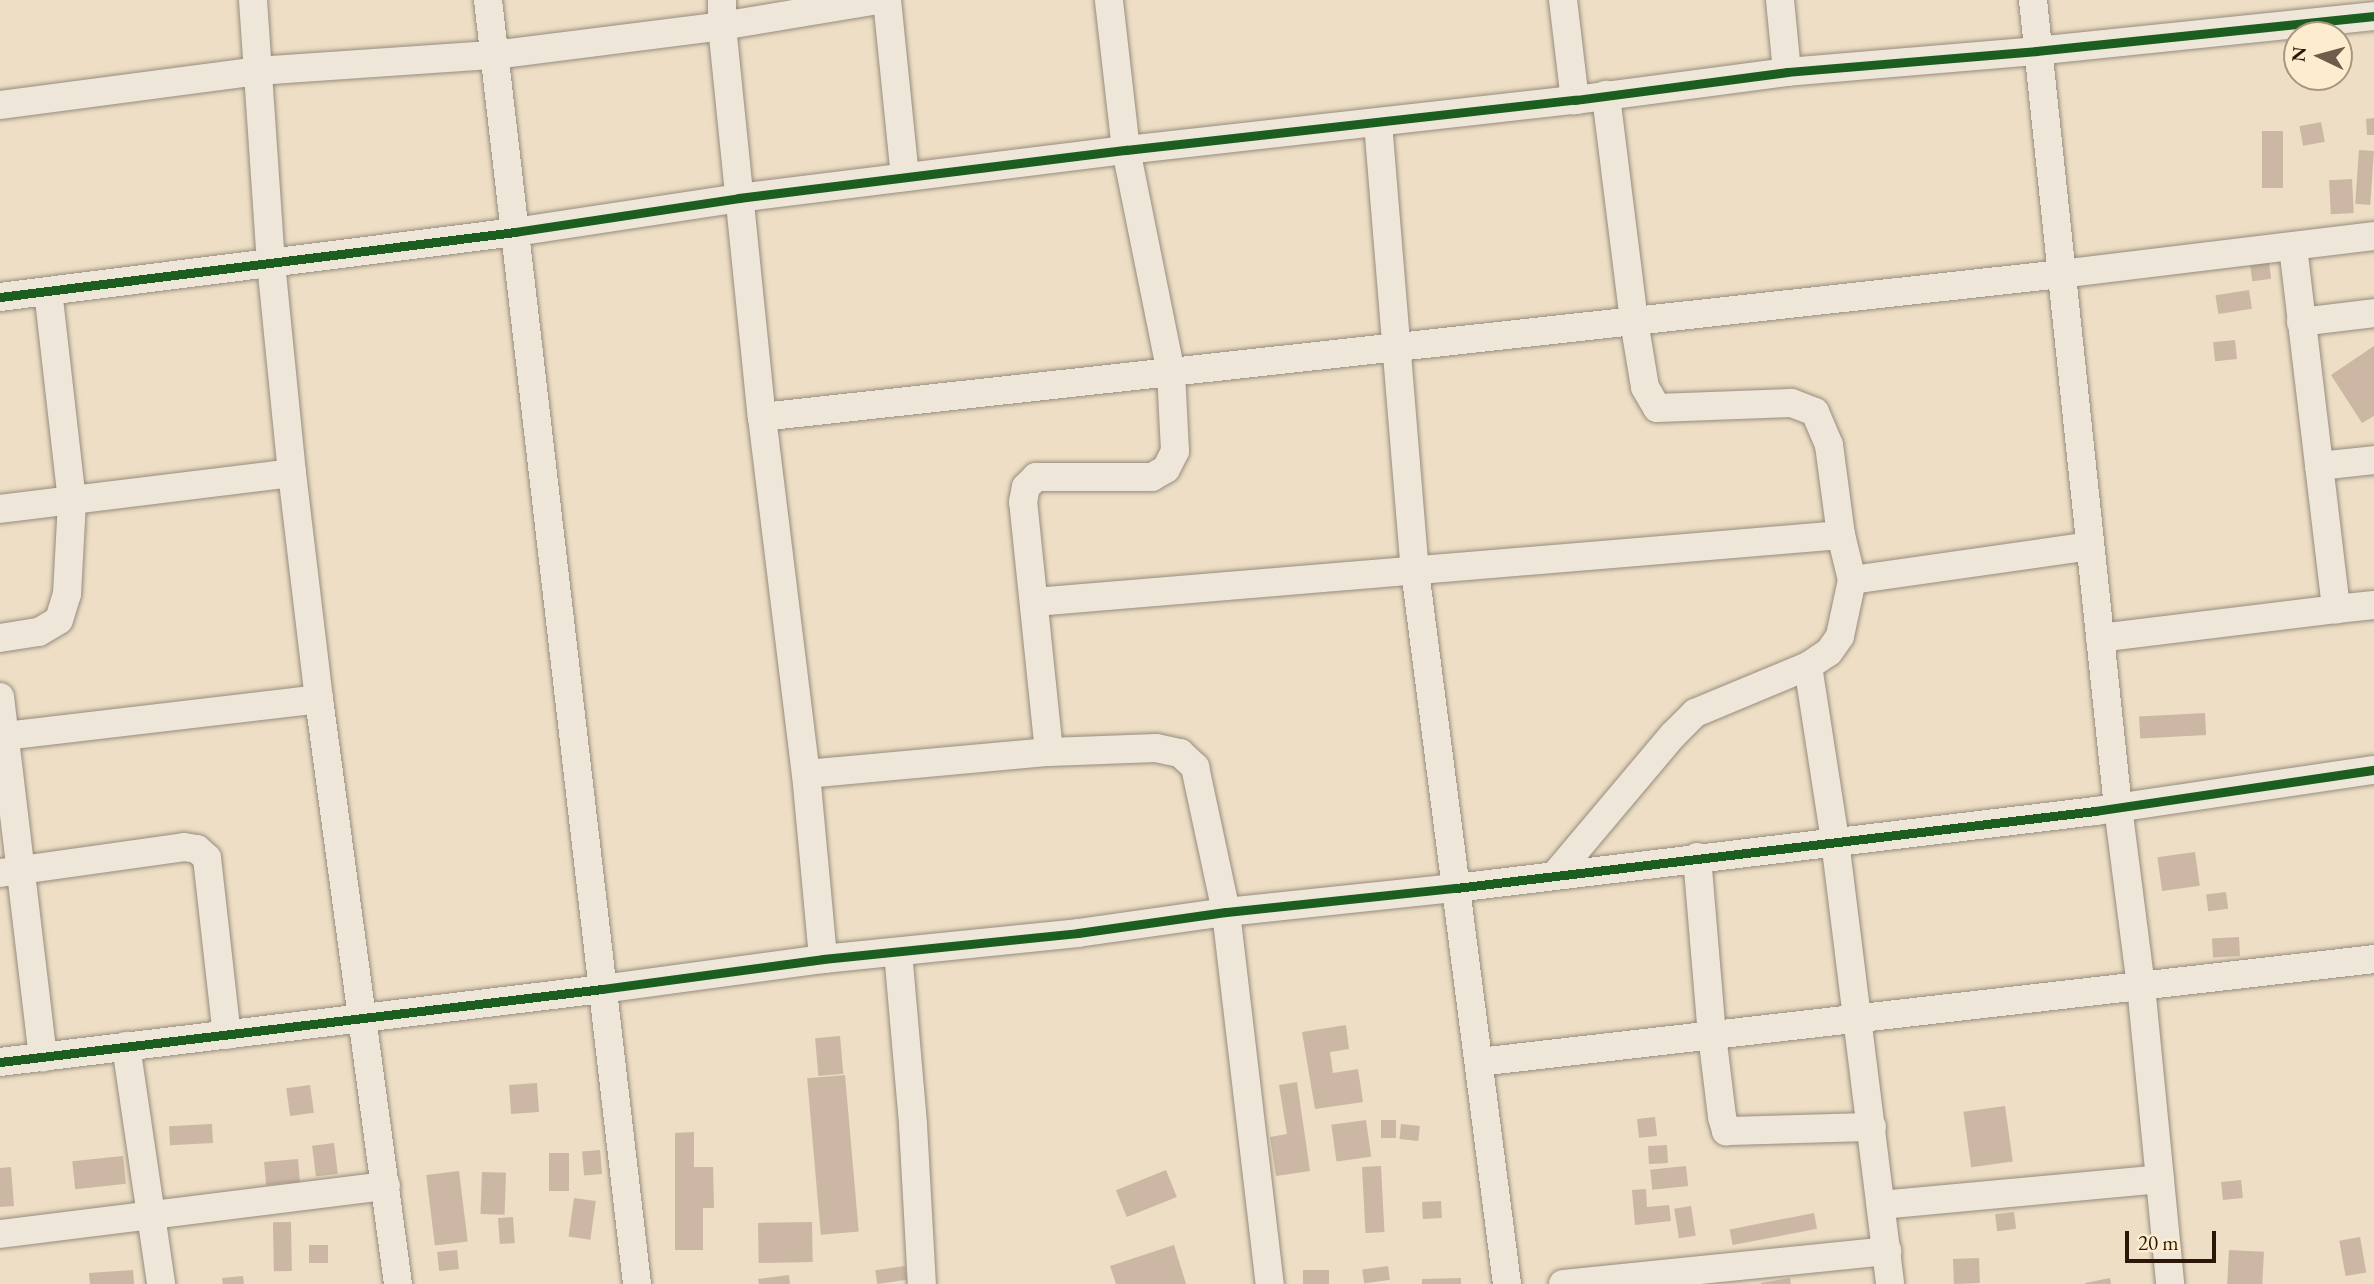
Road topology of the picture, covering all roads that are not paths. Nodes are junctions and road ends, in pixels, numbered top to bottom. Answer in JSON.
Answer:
{"nodes":[{"id":1,"x":253,"y":0,"type":"edge"},
{"id":2,"x":488,"y":0,"type":"edge"},
{"id":3,"x":878,"y":0,"type":"edge"},
{"id":4,"x":887,"y":0,"type":"edge"},
{"id":5,"x":1110,"y":0,"type":"edge"},
{"id":6,"x":1563,"y":0,"type":"edge"},
{"id":7,"x":1780,"y":0,"type":"edge"},
{"id":8,"x":2033,"y":0,"type":"edge"},
{"id":9,"x":722,"y":13,"type":"edge"},
{"id":10,"x":2374,"y":16,"type":"edge"},
{"id":11,"x":2036,"y":51,"type":"junction"},
{"id":12,"x":494,"y":55,"type":"junction"},
{"id":13,"x":257,"y":71,"type":"junction"},
{"id":14,"x":1787,"y":72,"type":"junction"},
{"id":15,"x":1606,"y":95,"type":"junction"},
{"id":16,"x":1575,"y":100,"type":"junction"},
{"id":17,"x":0,"y":105,"type":"edge"},
{"id":18,"x":1378,"y":122,"type":"junction"},
{"id":19,"x":1126,"y":150,"type":"junction"},
{"id":20,"x":905,"y":177,"type":"junction"},
{"id":21,"x":739,"y":198,"type":"junction"},
{"id":22,"x":515,"y":232,"type":"junction"},
{"id":23,"x":2374,"y":236,"type":"edge"},
{"id":24,"x":2293,"y":247,"type":"junction"},
{"id":25,"x":271,"y":263,"type":"junction"},
{"id":26,"x":2061,"y":274,"type":"junction"},
{"id":27,"x":48,"y":291,"type":"junction"},
{"id":28,"x":0,"y":297,"type":"edge"},
{"id":29,"x":2374,"y":313,"type":"edge"},
{"id":30,"x":1634,"y":321,"type":"junction"},
{"id":31,"x":2301,"y":322,"type":"junction"},
{"id":32,"x":1396,"y":345,"type":"junction"},
{"id":33,"x":1171,"y":373,"type":"junction"},
{"id":34,"x":762,"y":417,"type":"junction"},
{"id":35,"x":2374,"y":460,"type":"edge"},
{"id":36,"x":2319,"y":466,"type":"junction"},
{"id":37,"x":292,"y":473,"type":"junction"},
{"id":38,"x":72,"y":501,"type":"junction"},
{"id":39,"x":0,"y":509,"type":"edge"},
{"id":40,"x":1841,"y":536,"type":"junction"},
{"id":41,"x":2090,"y":546,"type":"junction"},
{"id":42,"x":1415,"y":571,"type":"junction"},
{"id":43,"x":1852,"y":580,"type":"junction"},
{"id":44,"x":1035,"y":602,"type":"junction"},
{"id":45,"x":2374,"y":605,"type":"edge"},
{"id":46,"x":2336,"y":609,"type":"junction"},
{"id":47,"x":2100,"y":638,"type":"junction"},
{"id":48,"x":0,"y":639,"type":"edge"},
{"id":49,"x":1808,"y":666,"type":"junction"},
{"id":50,"x":0,"y":697,"type":"edge"},
{"id":51,"x":319,"y":699,"type":"junction"},
{"id":52,"x":5,"y":736,"type":"junction"},
{"id":53,"x":1049,"y":752,"type":"junction"},
{"id":54,"x":2374,"y":770,"type":"edge"},
{"id":55,"x":806,"y":774,"type":"junction"},
{"id":56,"x":2119,"y":807,"type":"junction"},
{"id":57,"x":1835,"y":841,"type":"junction"},
{"id":58,"x":1697,"y":858,"type":"junction"},
{"id":59,"x":10,"y":872,"type":"edge"},
{"id":60,"x":1555,"y":875,"type":"junction"},
{"id":61,"x":1456,"y":888,"type":"junction"},
{"id":62,"x":1226,"y":912,"type":"junction"},
{"id":63,"x":898,"y":951,"type":"junction"},
{"id":64,"x":823,"y":958,"type":"junction"},
{"id":65,"x":2374,"y":959,"type":"edge"},
{"id":66,"x":2141,"y":986,"type":"junction"},
{"id":67,"x":602,"y":989,"type":"junction"},
{"id":68,"x":1857,"y":1018,"type":"junction"},
{"id":69,"x":361,"y":1019,"type":"junction"},
{"id":70,"x":227,"y":1035,"type":"junction"},
{"id":71,"x":1712,"y":1035,"type":"junction"},
{"id":72,"x":126,"y":1046,"type":"junction"},
{"id":73,"x":43,"y":1057,"type":"junction"},
{"id":74,"x":0,"y":1062,"type":"edge"},
{"id":75,"x":1479,"y":1062,"type":"junction"},
{"id":76,"x":1872,"y":1127,"type":"junction"},
{"id":77,"x":2160,"y":1179,"type":"junction"},
{"id":78,"x":386,"y":1186,"type":"junction"},
{"id":79,"x":1881,"y":1205,"type":"junction"},
{"id":80,"x":152,"y":1214,"type":"junction"},
{"id":81,"x":0,"y":1234,"type":"edge"},
{"id":82,"x":1887,"y":1251,"type":"junction"},
{"id":83,"x":161,"y":1284,"type":"edge"},
{"id":84,"x":398,"y":1284,"type":"edge"},
{"id":85,"x":637,"y":1284,"type":"edge"},
{"id":86,"x":922,"y":1284,"type":"edge"},
{"id":87,"x":1270,"y":1284,"type":"edge"},
{"id":88,"x":1507,"y":1284,"type":"edge"},
{"id":89,"x":1563,"y":1284,"type":"edge"},
{"id":90,"x":1890,"y":1284,"type":"edge"},
{"id":91,"x":2170,"y":1284,"type":"edge"}],
"edges":[{"from":1,"to":13,"type":"street"},
{"from":2,"to":12,"type":"street"},
{"from":3,"to":9,"type":"street"},
{"from":4,"to":20,"type":"street"},
{"from":5,"to":19,"type":"street"},
{"from":6,"to":16,"type":"street"},
{"from":7,"to":14,"type":"street"},
{"from":8,"to":11,"type":"street"},
{"from":9,"to":12,"type":"street"},
{"from":9,"to":21,"type":"street"},
{"from":10,"to":11,"type":"street"},
{"from":11,"to":14,"type":"street"},
{"from":11,"to":26,"type":"street"},
{"from":12,"to":13,"type":"street"},
{"from":12,"to":22,"type":"street"},
{"from":13,"to":17,"type":"street"},
{"from":13,"to":25,"type":"street"},
{"from":14,"to":15,"type":"street"},
{"from":15,"to":16,"type":"street"},
{"from":15,"to":30,"type":"street"},
{"from":16,"to":18,"type":"street"},
{"from":18,"to":19,"type":"street"},
{"from":18,"to":32,"type":"street"},
{"from":19,"to":20,"type":"street"},
{"from":19,"to":33,"type":"street"},
{"from":20,"to":21,"type":"street"},
{"from":21,"to":22,"type":"street"},
{"from":21,"to":34,"type":"street"},
{"from":22,"to":25,"type":"street"},
{"from":22,"to":67,"type":"street"},
{"from":23,"to":24,"type":"street"},
{"from":24,"to":26,"type":"street"},
{"from":24,"to":31,"type":"street"},
{"from":25,"to":27,"type":"street"},
{"from":25,"to":37,"type":"street"},
{"from":26,"to":30,"type":"street"},
{"from":26,"to":41,"type":"street"},
{"from":27,"to":28,"type":"street"},
{"from":27,"to":38,"type":"street"},
{"from":29,"to":31,"type":"street"},
{"from":30,"to":32,"type":"street"},
{"from":30,"to":40,"type":"street"},
{"from":31,"to":36,"type":"street"},
{"from":32,"to":33,"type":"street"},
{"from":32,"to":42,"type":"street"},
{"from":33,"to":34,"type":"street"},
{"from":33,"to":44,"type":"street"},
{"from":34,"to":55,"type":"street"},
{"from":35,"to":36,"type":"street"},
{"from":36,"to":46,"type":"street"},
{"from":37,"to":38,"type":"street"},
{"from":37,"to":51,"type":"street"},
{"from":38,"to":39,"type":"street"},
{"from":38,"to":48,"type":"street"},
{"from":40,"to":42,"type":"street"},
{"from":40,"to":43,"type":"street"},
{"from":41,"to":43,"type":"street"},
{"from":41,"to":47,"type":"street"},
{"from":42,"to":44,"type":"street"},
{"from":42,"to":61,"type":"street"},
{"from":43,"to":49,"type":"street"},
{"from":44,"to":53,"type":"street"},
{"from":45,"to":46,"type":"street"},
{"from":46,"to":47,"type":"street"},
{"from":47,"to":56,"type":"street"},
{"from":49,"to":57,"type":"street"},
{"from":49,"to":60,"type":"street"},
{"from":50,"to":52,"type":"street"},
{"from":51,"to":52,"type":"street"},
{"from":51,"to":69,"type":"street"},
{"from":52,"to":59,"type":"street"},
{"from":53,"to":55,"type":"street"},
{"from":53,"to":62,"type":"street"},
{"from":54,"to":56,"type":"street"},
{"from":55,"to":64,"type":"street"},
{"from":56,"to":57,"type":"street"},
{"from":56,"to":66,"type":"street"},
{"from":57,"to":58,"type":"street"},
{"from":57,"to":68,"type":"street"},
{"from":58,"to":60,"type":"street"},
{"from":58,"to":71,"type":"street"},
{"from":59,"to":70,"type":"street"},
{"from":59,"to":73,"type":"street"},
{"from":60,"to":61,"type":"street"},
{"from":61,"to":62,"type":"street"},
{"from":61,"to":75,"type":"street"},
{"from":62,"to":63,"type":"street"},
{"from":62,"to":87,"type":"street"},
{"from":63,"to":64,"type":"street"},
{"from":63,"to":86,"type":"street"},
{"from":64,"to":67,"type":"street"},
{"from":65,"to":66,"type":"street"},
{"from":66,"to":68,"type":"street"},
{"from":66,"to":77,"type":"street"},
{"from":67,"to":69,"type":"street"},
{"from":67,"to":85,"type":"street"},
{"from":68,"to":71,"type":"street"},
{"from":68,"to":76,"type":"street"},
{"from":69,"to":70,"type":"street"},
{"from":69,"to":78,"type":"street"},
{"from":70,"to":72,"type":"street"},
{"from":71,"to":75,"type":"street"},
{"from":71,"to":76,"type":"street"},
{"from":72,"to":73,"type":"street"},
{"from":72,"to":80,"type":"street"},
{"from":73,"to":74,"type":"street"},
{"from":75,"to":88,"type":"street"},
{"from":76,"to":79,"type":"street"},
{"from":77,"to":79,"type":"street"},
{"from":77,"to":91,"type":"street"},
{"from":78,"to":80,"type":"street"},
{"from":78,"to":84,"type":"street"},
{"from":79,"to":82,"type":"street"},
{"from":80,"to":81,"type":"street"},
{"from":80,"to":83,"type":"street"},
{"from":82,"to":89,"type":"street"},
{"from":82,"to":90,"type":"street"}]}
